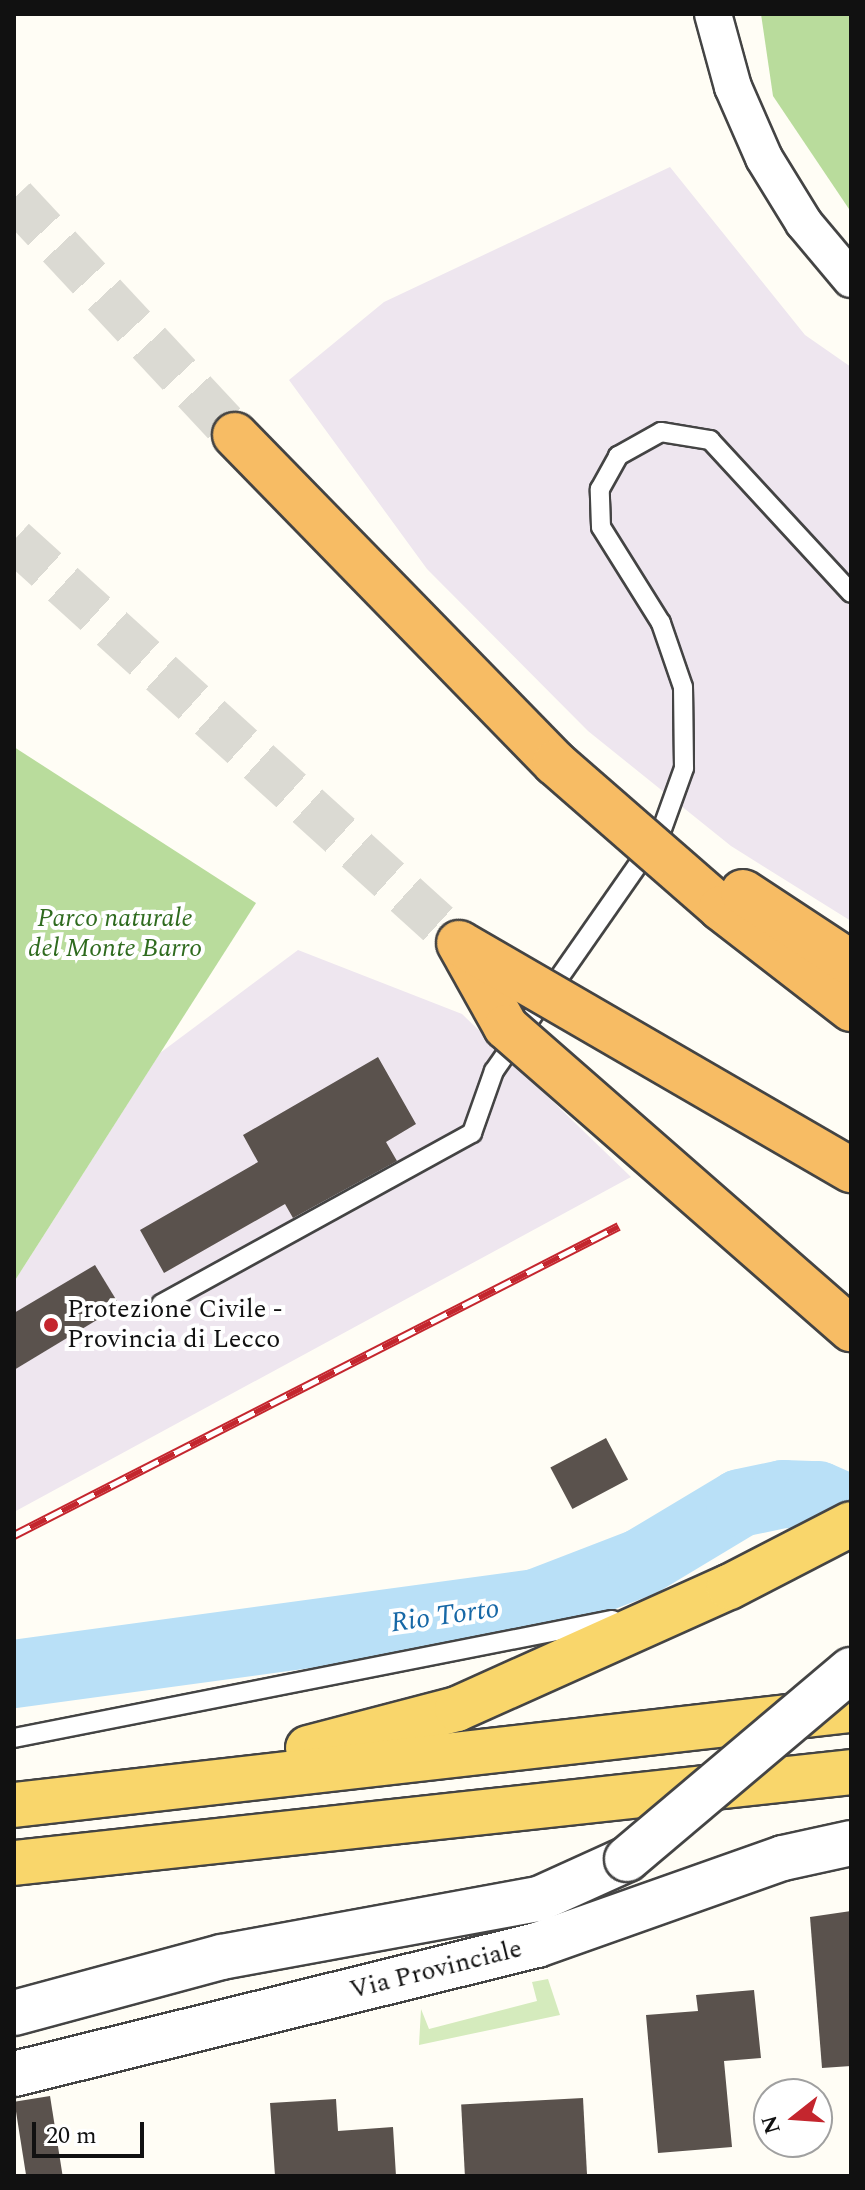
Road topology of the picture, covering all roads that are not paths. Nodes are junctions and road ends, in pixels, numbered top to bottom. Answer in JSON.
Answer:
{"nodes":[{"id":1,"x":713,"y":14,"type":"edge"},
{"id":2,"x":851,"y":279,"type":"edge"},
{"id":3,"x":235,"y":435,"type":"tunnel mouth"},
{"id":4,"x":851,"y":593,"type":"edge"},
{"id":5,"x":555,"y":763,"type":"junction"},
{"id":6,"x":851,"y":963,"type":"edge"},
{"id":7,"x":851,"y":1009,"type":"edge"},
{"id":8,"x":851,"y":1170,"type":"edge"},
{"id":9,"x":161,"y":1304,"type":"dead end"},
{"id":10,"x":851,"y":1329,"type":"edge"},
{"id":11,"x":834,"y":1533,"type":"edge"},
{"id":12,"x":729,"y":1587,"type":"junction"},
{"id":13,"x":851,"y":1670,"type":"edge"},
{"id":14,"x":851,"y":1710,"type":"edge"},
{"id":15,"x":14,"y":1738,"type":"edge"},
{"id":16,"x":851,"y":1772,"type":"edge"},
{"id":17,"x":251,"y":1774,"type":"junction"},
{"id":18,"x":14,"y":1805,"type":"edge"},
{"id":19,"x":322,"y":1834,"type":"junction"},
{"id":20,"x":851,"y":1843,"type":"edge"},
{"id":21,"x":14,"y":1863,"type":"edge"},
{"id":22,"x":14,"y":1892,"type":"edge"},
{"id":23,"x":14,"y":2013,"type":"edge"},
{"id":24,"x":14,"y":2074,"type":"edge"}],
"edges":[{"from":1,"to":2,"type":"street"},
{"from":3,"to":5,"type":"highway","bridge":true},
{"from":4,"to":9,"type":"lane"},
{"from":5,"to":6,"type":"highway","bridge":true},
{"from":5,"to":7,"type":"highway","bridge":true},
{"from":8,"to":10,"type":"highway","bridge":true},
{"from":11,"to":12,"type":"main road"},
{"from":12,"to":15,"type":"lane"},
{"from":12,"to":17,"type":"main road"},
{"from":13,"to":23,"type":"street","bridge":true},
{"from":14,"to":17,"type":"main road"},
{"from":16,"to":19,"type":"main road"},
{"from":17,"to":18,"type":"main road"},
{"from":19,"to":21,"type":"main road"},
{"from":19,"to":22,"type":"main road"},
{"from":20,"to":24,"type":"street","name":"Via Provinciale"}]}
